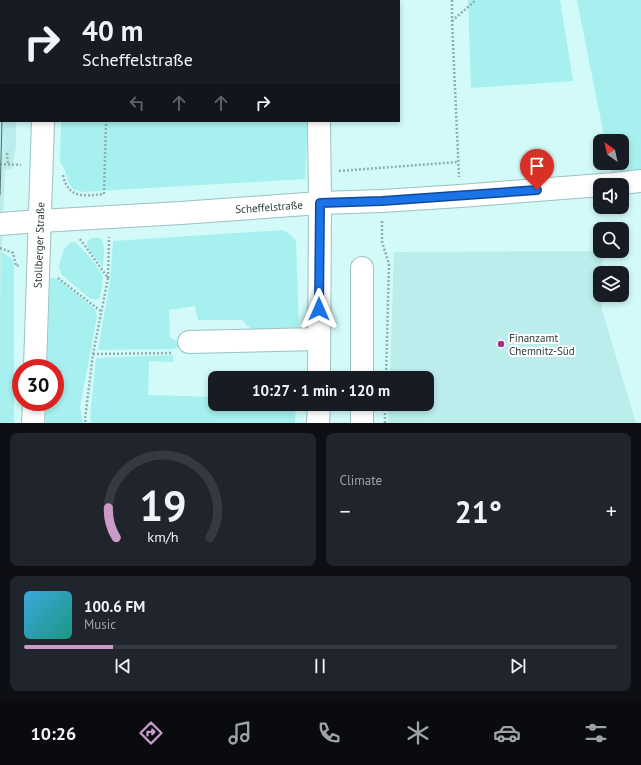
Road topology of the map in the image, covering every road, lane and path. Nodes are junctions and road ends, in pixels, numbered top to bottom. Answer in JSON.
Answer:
{"nodes":[{"id":1,"x":452,"y":0,"type":"edge"},
{"id":2,"x":476,"y":0,"type":"edge"},
{"id":3,"x":452,"y":21,"type":"junction"},
{"id":4,"x":43,"y":122,"type":"edge"},
{"id":5,"x":106,"y":122,"type":"edge"},
{"id":6,"x":319,"y":122,"type":"edge"},
{"id":7,"x":8,"y":153,"type":"dead end"},
{"id":8,"x":458,"y":162,"type":"junction"},
{"id":9,"x":8,"y":164,"type":"dead end"},
{"id":10,"x":320,"y":173,"type":"junction"},
{"id":11,"x":641,"y":180,"type":"edge"},
{"id":12,"x":104,"y":194,"type":"dead end"},
{"id":13,"x":460,"y":196,"type":"junction"},
{"id":14,"x":382,"y":201,"type":"junction"},
{"id":15,"x":320,"y":203,"type":"junction"},
{"id":16,"x":109,"y":217,"type":"junction"},
{"id":17,"x":77,"y":219,"type":"junction"},
{"id":18,"x":40,"y":222,"type":"junction"},
{"id":19,"x":0,"y":224,"type":"edge"},
{"id":20,"x":39,"y":263,"type":"junction"},
{"id":21,"x":362,"y":268,"type":"dead end"},
{"id":22,"x":108,"y":278,"type":"junction"},
{"id":23,"x":102,"y":312,"type":"junction"},
{"id":24,"x":319,"y":339,"type":"junction"},
{"id":25,"x":190,"y":342,"type":"joint"},
{"id":26,"x":93,"y":354,"type":"junction"},
{"id":27,"x":35,"y":359,"type":"edge"},
{"id":28,"x":319,"y":371,"type":"edge"},
{"id":29,"x":362,"y":371,"type":"edge"},
{"id":30,"x":386,"y":371,"type":"edge"},
{"id":31,"x":34,"y":411,"type":"edge"},
{"id":32,"x":318,"y":411,"type":"edge"},
{"id":33,"x":362,"y":411,"type":"edge"},
{"id":34,"x":385,"y":411,"type":"edge"},
{"id":35,"x":33,"y":423,"type":"edge"},
{"id":36,"x":86,"y":423,"type":"edge"},
{"id":37,"x":318,"y":423,"type":"edge"},
{"id":38,"x":362,"y":423,"type":"edge"},
{"id":39,"x":385,"y":423,"type":"edge"}],
"edges":[{"from":1,"to":3,"type":"path"},
{"from":2,"to":3,"type":"path"},
{"from":3,"to":8,"type":"path"},
{"from":4,"to":18,"type":"main road","name":"Stollberger Straße"},
{"from":5,"to":12,"type":"path"},
{"from":6,"to":10,"type":"main road"},
{"from":7,"to":9,"type":"path"},
{"from":8,"to":10,"type":"path"},
{"from":8,"to":13,"type":"path"},
{"from":10,"to":15,"type":"main road"},
{"from":11,"to":13,"type":"main road","name":"Scheffelstraße"},
{"from":13,"to":14,"type":"main road","name":"Scheffelstraße"},
{"from":14,"to":15,"type":"main road","name":"Scheffelstraße"},
{"from":14,"to":30,"type":"path"},
{"from":15,"to":16,"type":"main road","name":"Scheffelstraße"},
{"from":15,"to":24,"type":"main road"},
{"from":16,"to":17,"type":"main road","name":"Scheffelstraße"},
{"from":16,"to":22,"type":"path"},
{"from":17,"to":18,"type":"main road","name":"Scheffelstraße"},
{"from":17,"to":22,"type":"path"},
{"from":18,"to":19,"type":"main road","name":"Scheffelstraße"},
{"from":18,"to":20,"type":"main road","name":"Stollberger Straße"},
{"from":20,"to":23,"type":"path"},
{"from":20,"to":27,"type":"main road","name":"Stollberger Straße"},
{"from":21,"to":29,"type":"main road"},
{"from":22,"to":23,"type":"path"},
{"from":23,"to":26,"type":"path"},
{"from":24,"to":25,"type":"main road"},
{"from":24,"to":28,"type":"main road"},
{"from":25,"to":26,"type":"path"},
{"from":26,"to":36,"type":"path"},
{"from":31,"to":35,"type":"main road"},
{"from":32,"to":37,"type":"main road"},
{"from":33,"to":38,"type":"main road"},
{"from":34,"to":39,"type":"path"}]}
